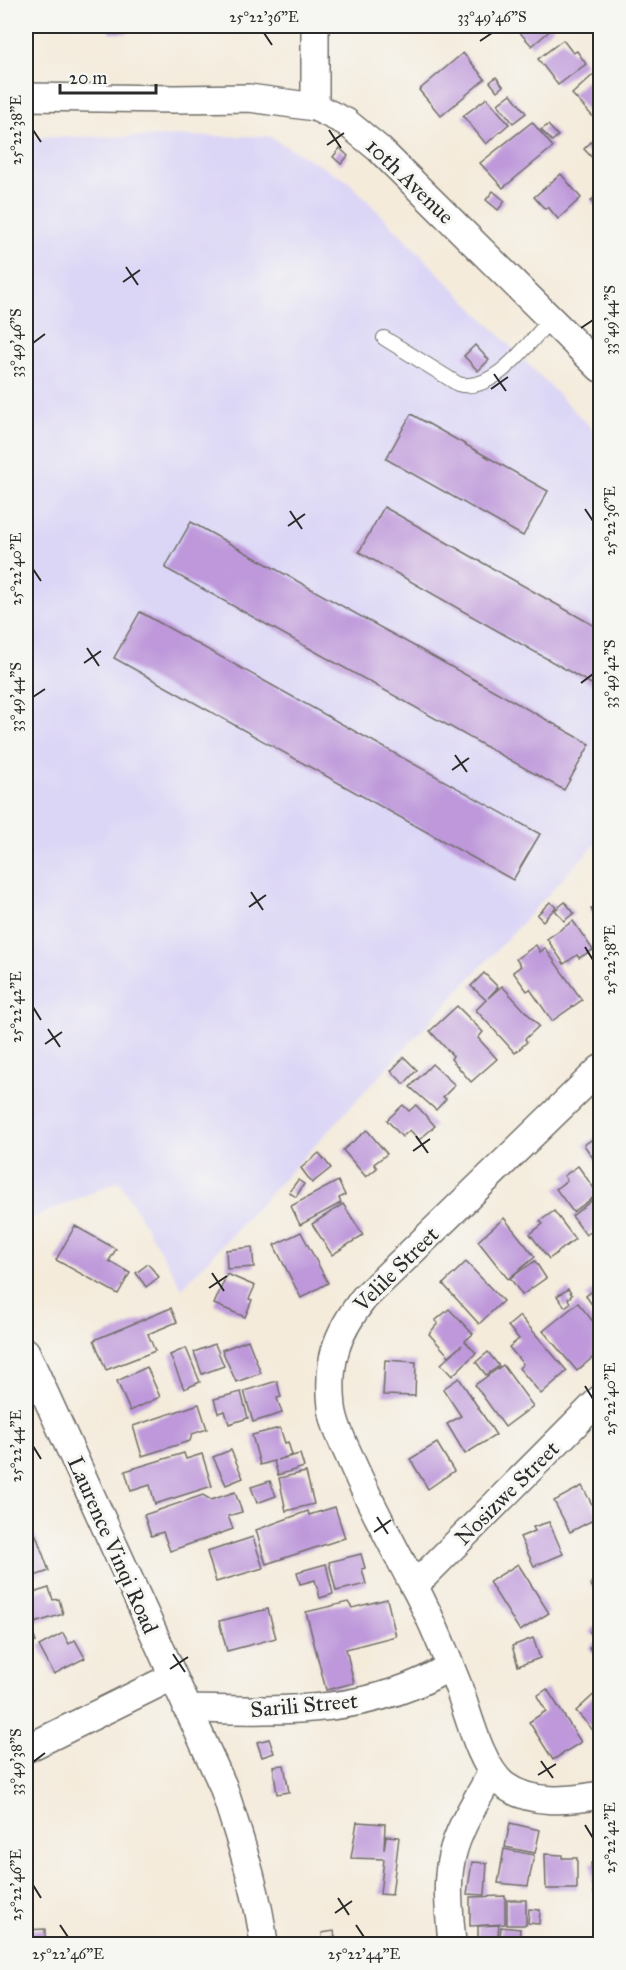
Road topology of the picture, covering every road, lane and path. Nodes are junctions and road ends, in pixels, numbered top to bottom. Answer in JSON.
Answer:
{"nodes":[{"id":1,"x":315,"y":26,"type":"edge"},
{"id":2,"x":26,"y":97,"type":"edge"},
{"id":3,"x":315,"y":107,"type":"junction"},
{"id":4,"x":551,"y":319,"type":"junction"},
{"id":5,"x":384,"y":338,"type":"dead end"},
{"id":6,"x":600,"y":368,"type":"edge"},
{"id":7,"x":600,"y":1069,"type":"edge"},
{"id":8,"x":26,"y":1352,"type":"edge"},
{"id":9,"x":600,"y":1399,"type":"edge"},
{"id":10,"x":414,"y":1586,"type":"junction"},
{"id":11,"x":450,"y":1666,"type":"junction"},
{"id":12,"x":172,"y":1677,"type":"junction"},
{"id":13,"x":187,"y":1709,"type":"junction"},
{"id":14,"x":26,"y":1749,"type":"edge"},
{"id":15,"x":492,"y":1772,"type":"junction"},
{"id":16,"x":600,"y":1795,"type":"edge"},
{"id":17,"x":264,"y":1944,"type":"edge"},
{"id":18,"x":452,"y":1944,"type":"edge"}],
"edges":[{"from":1,"to":3,"type":"street"},
{"from":2,"to":3,"type":"street","name":"10th Avenue"},
{"from":3,"to":4,"type":"street","name":"10th Avenue"},
{"from":4,"to":5,"type":"lane"},
{"from":4,"to":6,"type":"street","name":"10th Avenue"},
{"from":7,"to":10,"type":"street","name":"Velile Street"},
{"from":8,"to":12,"type":"street","name":"Laurence Vinqi Road"},
{"from":9,"to":10,"type":"street","name":"Nosizwe Street"},
{"from":10,"to":11,"type":"street","name":"Velile Street"},
{"from":11,"to":13,"type":"street","name":"Sarili Street"},
{"from":11,"to":15,"type":"street","name":"Velile Street"},
{"from":12,"to":13,"type":"street","name":"Laurence Vinqi Road"},
{"from":12,"to":14,"type":"street"},
{"from":13,"to":17,"type":"street","name":"Laurence Vinqi Road"},
{"from":15,"to":16,"type":"street"},
{"from":15,"to":18,"type":"street"}]}
